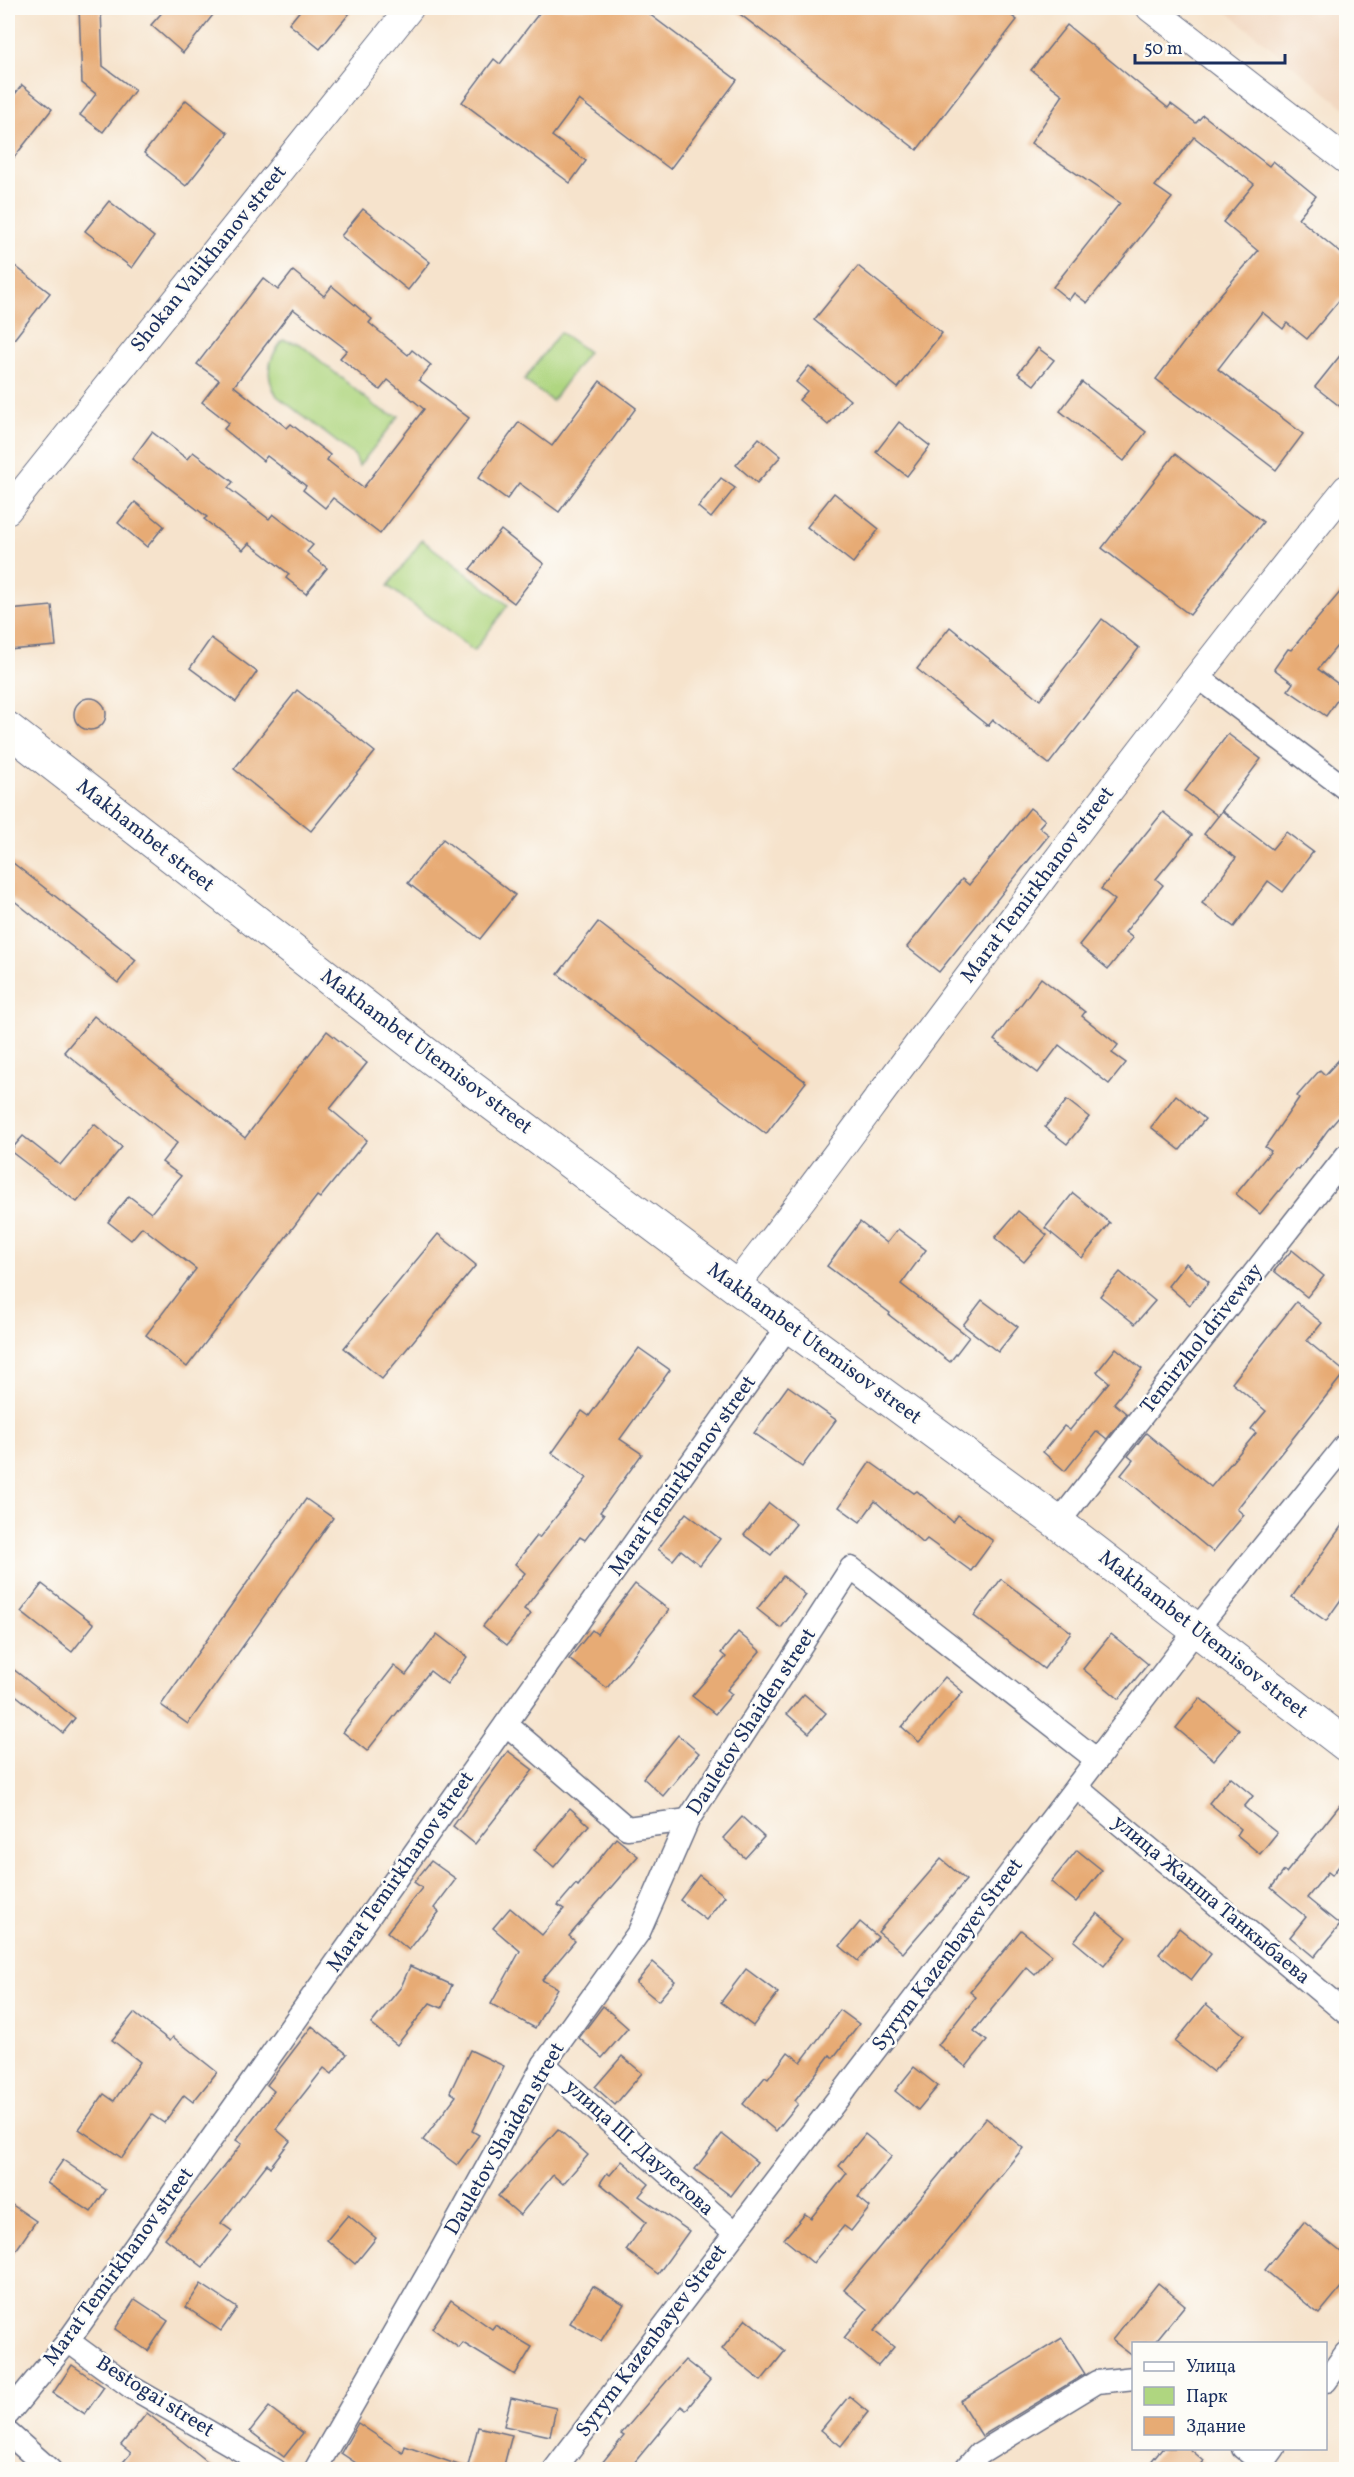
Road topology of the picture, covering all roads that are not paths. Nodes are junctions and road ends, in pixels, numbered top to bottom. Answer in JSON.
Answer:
{"nodes":[{"id":1,"x":410,"y":8,"type":"edge"},
{"id":2,"x":1150,"y":8,"type":"edge"},
{"id":3,"x":1347,"y":160,"type":"edge"},
{"id":4,"x":1347,"y":489,"type":"edge"},
{"id":5,"x":8,"y":510,"type":"edge"},
{"id":6,"x":1197,"y":676,"type":"junction"},
{"id":7,"x":8,"y":729,"type":"edge"},
{"id":8,"x":1347,"y":789,"type":"edge"},
{"id":9,"x":1347,"y":1156,"type":"edge"},
{"id":10,"x":735,"y":1286,"type":"junction"},
{"id":11,"x":789,"y":1325,"type":"junction"},
{"id":12,"x":1347,"y":1444,"type":"edge"},
{"id":13,"x":1058,"y":1523,"type":"junction"},
{"id":14,"x":1196,"y":1630,"type":"junction"},
{"id":15,"x":506,"y":1724,"type":"junction"},
{"id":16,"x":1347,"y":1745,"type":"edge"},
{"id":17,"x":1097,"y":1760,"type":"junction"},
{"id":18,"x":1076,"y":1786,"type":"junction"},
{"id":19,"x":688,"y":1820,"type":"junction"},
{"id":20,"x":1347,"y":2013,"type":"edge"},
{"id":21,"x":544,"y":2064,"type":"junction"},
{"id":22,"x":735,"y":2233,"type":"junction"},
{"id":23,"x":69,"y":2341,"type":"junction"},
{"id":24,"x":1347,"y":2353,"type":"edge"},
{"id":25,"x":1132,"y":2378,"type":"edge"},
{"id":26,"x":1327,"y":2380,"type":"edge"},
{"id":27,"x":8,"y":2414,"type":"edge"},
{"id":28,"x":8,"y":2433,"type":"edge"},
{"id":29,"x":1247,"y":2450,"type":"edge"},
{"id":30,"x":1265,"y":2460,"type":"edge"},
{"id":31,"x":50,"y":2469,"type":"edge"},
{"id":32,"x":275,"y":2469,"type":"edge"},
{"id":33,"x":315,"y":2469,"type":"edge"},
{"id":34,"x":554,"y":2469,"type":"edge"},
{"id":35,"x":965,"y":2469,"type":"edge"}],
"edges":[{"from":1,"to":5,"type":"street","name":"Shokan Valikhanov street"},
{"from":2,"to":3,"type":"street"},
{"from":4,"to":6,"type":"street","name":"Marat Temirkhanov street"},
{"from":6,"to":8,"type":"street"},
{"from":6,"to":10,"type":"street","name":"Marat Temirkhanov street"},
{"from":7,"to":10,"type":"main road","name":"Makhambet Utemisov street"},
{"from":9,"to":13,"type":"street","name":"Temirzhol driveway"},
{"from":10,"to":11,"type":"main road","name":"Makhambet Utemisov street"},
{"from":11,"to":13,"type":"main road","name":"Makhambet Utemisov street"},
{"from":11,"to":15,"type":"street","name":"Marat Temirkhanov street"},
{"from":12,"to":14,"type":"street","name":"Syrym Kazenbayev Street"},
{"from":13,"to":14,"type":"main road","name":"Makhambet Utemisov street"},
{"from":14,"to":16,"type":"main road","name":"Makhambet Utemisov street"},
{"from":14,"to":17,"type":"street","name":"Syrym Kazenbayev Street"},
{"from":15,"to":19,"type":"street"},
{"from":15,"to":23,"type":"street","name":"Marat Temirkhanov street"},
{"from":17,"to":18,"type":"street","name":"Syrym Kazenbayev Street"},
{"from":17,"to":19,"type":"street","name":"Dauletov Shaiden street"},
{"from":18,"to":20,"type":"street","name":"улица Жанша Танкыбаева"},
{"from":18,"to":22,"type":"street","name":"Syrym Kazenbayev Street"},
{"from":19,"to":21,"type":"street","name":"Dauletov Shaiden street"},
{"from":21,"to":22,"type":"street","name":"улица Ш. Даулетова"},
{"from":21,"to":33,"type":"street","name":"Dauletov Shaiden street"},
{"from":22,"to":34,"type":"street","name":"Syrym Kazenbayev Street"},
{"from":23,"to":27,"type":"street","name":"Marat Temirkhanov street"},
{"from":23,"to":32,"type":"street","name":"Bestogai street"},
{"from":24,"to":26,"type":"street"},
{"from":25,"to":35,"type":"street"},
{"from":28,"to":31,"type":"street"},
{"from":29,"to":30,"type":"street"}]}
